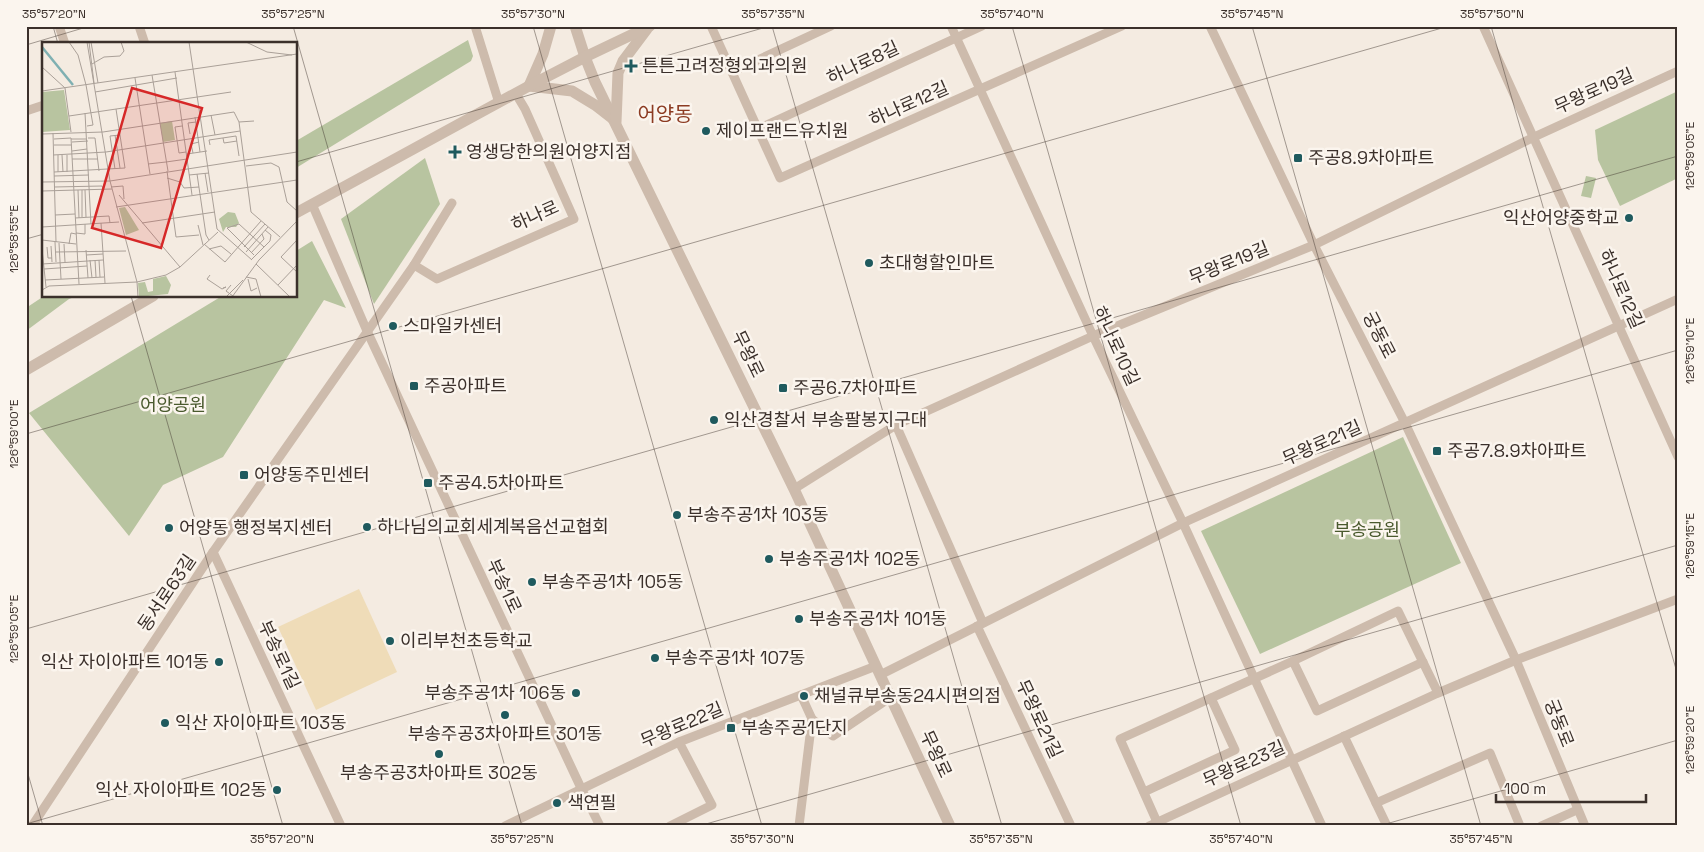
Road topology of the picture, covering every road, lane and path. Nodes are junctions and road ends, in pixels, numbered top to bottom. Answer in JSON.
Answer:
{"nodes":[{"id":1,"x":59,"y":26,"type":"edge"},
{"id":2,"x":139,"y":26,"type":"edge"},
{"id":3,"x":475,"y":26,"type":"edge"},
{"id":4,"x":551,"y":26,"type":"edge"},
{"id":5,"x":575,"y":26,"type":"edge"},
{"id":6,"x":711,"y":26,"type":"edge"},
{"id":7,"x":831,"y":26,"type":"edge"},
{"id":8,"x":951,"y":26,"type":"edge"},
{"id":9,"x":982,"y":26,"type":"edge"},
{"id":10,"x":1122,"y":26,"type":"edge"},
{"id":11,"x":1210,"y":26,"type":"edge"},
{"id":12,"x":1483,"y":26,"type":"edge"},
{"id":13,"x":647,"y":27,"type":"edge"},
{"id":14,"x":956,"y":38,"type":"junction"},
{"id":15,"x":64,"y":42,"type":"edge"},
{"id":16,"x":144,"y":42,"type":"edge"},
{"id":17,"x":585,"y":57,"type":"junction"},
{"id":18,"x":1678,"y":71,"type":"edge"},
{"id":19,"x":732,"y":72,"type":"junction"},
{"id":20,"x":529,"y":86,"type":"junction"},
{"id":21,"x":980,"y":90,"type":"junction"},
{"id":22,"x":516,"y":94,"type":"junction"},
{"id":23,"x":499,"y":103,"type":"junction"},
{"id":24,"x":42,"y":106,"type":"edge"},
{"id":25,"x":26,"y":111,"type":"edge"},
{"id":26,"x":616,"y":122,"type":"junction"},
{"id":27,"x":758,"y":128,"type":"junction"},
{"id":28,"x":1534,"y":136,"type":"junction"},
{"id":29,"x":452,"y":203,"type":"dead end"},
{"id":30,"x":312,"y":204,"type":"junction"},
{"id":31,"x":298,"y":212,"type":"edge"},
{"id":32,"x":1314,"y":245,"type":"junction"},
{"id":33,"x":414,"y":265,"type":"junction"},
{"id":34,"x":149,"y":298,"type":"edge"},
{"id":35,"x":1678,"y":299,"type":"edge"},
{"id":36,"x":1620,"y":326,"type":"junction"},
{"id":37,"x":367,"y":331,"type":"junction"},
{"id":38,"x":1092,"y":336,"type":"junction"},
{"id":39,"x":26,"y":370,"type":"edge"},
{"id":40,"x":1405,"y":423,"type":"junction"},
{"id":41,"x":896,"y":425,"type":"junction"},
{"id":42,"x":1678,"y":457,"type":"edge"},
{"id":43,"x":794,"y":488,"type":"junction"},
{"id":44,"x":1183,"y":523,"type":"junction"},
{"id":45,"x":213,"y":552,"type":"junction"},
{"id":46,"x":1678,"y":599,"type":"edge"},
{"id":47,"x":980,"y":625,"type":"junction"},
{"id":48,"x":1293,"y":660,"type":"junction"},
{"id":49,"x":1516,"y":660,"type":"junction"},
{"id":50,"x":1423,"y":662,"type":"junction"},
{"id":51,"x":878,"y":670,"type":"junction"},
{"id":52,"x":1254,"y":678,"type":"junction"},
{"id":53,"x":1438,"y":693,"type":"junction"},
{"id":54,"x":801,"y":695,"type":"junction"},
{"id":55,"x":890,"y":697,"type":"junction"},
{"id":56,"x":1211,"y":698,"type":"junction"},
{"id":57,"x":812,"y":719,"type":"junction"},
{"id":58,"x":1344,"y":736,"type":"junction"},
{"id":59,"x":678,"y":742,"type":"junction"},
{"id":60,"x":1292,"y":760,"type":"junction"},
{"id":61,"x":581,"y":788,"type":"junction"},
{"id":62,"x":1144,"y":792,"type":"junction"},
{"id":63,"x":1376,"y":803,"type":"junction"},
{"id":64,"x":1577,"y":810,"type":"junction"},
{"id":65,"x":1153,"y":824,"type":"edge"},
{"id":66,"x":32,"y":826,"type":"edge"},
{"id":67,"x":341,"y":826,"type":"edge"},
{"id":68,"x":505,"y":826,"type":"edge"},
{"id":69,"x":600,"y":826,"type":"edge"},
{"id":70,"x":670,"y":826,"type":"edge"},
{"id":71,"x":799,"y":826,"type":"edge"},
{"id":72,"x":950,"y":826,"type":"edge"},
{"id":73,"x":1072,"y":826,"type":"edge"},
{"id":74,"x":1322,"y":826,"type":"edge"},
{"id":75,"x":1387,"y":826,"type":"edge"},
{"id":76,"x":1520,"y":826,"type":"edge"},
{"id":77,"x":1541,"y":826,"type":"edge"},
{"id":78,"x":1584,"y":826,"type":"edge"}],
"edges":[{"from":1,"to":15,"type":"street"},
{"from":2,"to":16,"type":"street"},
{"from":3,"to":23,"type":"street"},
{"from":4,"to":20,"type":"street"},
{"from":5,"to":17,"type":"street","name":"무왕로"},
{"from":6,"to":19,"type":"street","name":"하나로12길"},
{"from":7,"to":19,"type":"street"},
{"from":8,"to":14,"type":"street","name":"하나로10길"},
{"from":9,"to":14,"type":"street","name":"하나로8길"},
{"from":10,"to":21,"type":"street","name":"하나로12길"},
{"from":11,"to":32,"type":"street","name":"궁동로"},
{"from":12,"to":28,"type":"street","name":"하나로12길"},
{"from":13,"to":17,"type":"street"},
{"from":13,"to":26,"type":"street"},
{"from":14,"to":21,"type":"street","name":"하나로10길"},
{"from":14,"to":27,"type":"street","name":"하나로8길"},
{"from":17,"to":20,"type":"street"},
{"from":17,"to":26,"type":"street","name":"무왕로"},
{"from":18,"to":28,"type":"street","name":"무왕로19길"},
{"from":19,"to":27,"type":"street","name":"하나로12길"},
{"from":20,"to":22,"type":"street"},
{"from":20,"to":26,"type":"street"},
{"from":21,"to":27,"type":"street","name":"하나로12길"},
{"from":21,"to":38,"type":"street","name":"하나로10길"},
{"from":22,"to":23,"type":"street"},
{"from":22,"to":33,"type":"street","name":"하나로"},
{"from":23,"to":30,"type":"street"},
{"from":24,"to":25,"type":"street"},
{"from":26,"to":43,"type":"street","name":"무왕로"},
{"from":28,"to":32,"type":"street","name":"무왕로19길"},
{"from":28,"to":36,"type":"street","name":"하나로12길"},
{"from":29,"to":33,"type":"street"},
{"from":30,"to":31,"type":"street"},
{"from":30,"to":37,"type":"street","name":"부송1로"},
{"from":32,"to":38,"type":"street","name":"무왕로19길"},
{"from":32,"to":40,"type":"street","name":"궁동로"},
{"from":33,"to":37,"type":"street"},
{"from":34,"to":39,"type":"street"},
{"from":35,"to":36,"type":"street","name":"무왕로21길"},
{"from":36,"to":40,"type":"street","name":"무왕로21길"},
{"from":36,"to":42,"type":"street","name":"하나로12길"},
{"from":37,"to":45,"type":"street","name":"동서로63길"},
{"from":37,"to":61,"type":"street","name":"부송1로"},
{"from":38,"to":41,"type":"street","name":"무왕로19길"},
{"from":38,"to":44,"type":"street","name":"하나로10길"},
{"from":40,"to":44,"type":"street","name":"무왕로21길"},
{"from":40,"to":49,"type":"street","name":"궁동로"},
{"from":41,"to":43,"type":"street","name":"무왕로19길"},
{"from":41,"to":47,"type":"street","name":"무왕로21길"},
{"from":43,"to":51,"type":"street","name":"무왕로"},
{"from":44,"to":47,"type":"street","name":"무왕로21길"},
{"from":44,"to":52,"type":"street","name":"하나로10길"},
{"from":45,"to":66,"type":"street","name":"동서로63길"},
{"from":45,"to":67,"type":"street","name":"부송로1길"},
{"from":46,"to":49,"type":"street"},
{"from":47,"to":51,"type":"street","name":"무왕로21길"},
{"from":47,"to":73,"type":"street","name":"무왕로21길"},
{"from":48,"to":50,"type":"street"},
{"from":48,"to":50,"type":"street"},
{"from":48,"to":52,"type":"street"},
{"from":49,"to":53,"type":"street","name":"무왕로23길"},
{"from":49,"to":64,"type":"street","name":"궁동로"},
{"from":50,"to":53,"type":"street"},
{"from":51,"to":54,"type":"street","name":"무왕로22길"},
{"from":51,"to":55,"type":"street","name":"무왕로"},
{"from":52,"to":56,"type":"street"},
{"from":52,"to":60,"type":"street","name":"하나로10길"},
{"from":53,"to":58,"type":"street","name":"무왕로23길"},
{"from":54,"to":57,"type":"street"},
{"from":54,"to":59,"type":"street","name":"무왕로22길"},
{"from":55,"to":57,"type":"street"},
{"from":55,"to":72,"type":"street","name":"무왕로"},
{"from":56,"to":62,"type":"street"},
{"from":56,"to":62,"type":"street","name":"무왕로23길"},
{"from":57,"to":71,"type":"street"},
{"from":58,"to":60,"type":"street","name":"무왕로23길"},
{"from":58,"to":63,"type":"street"},
{"from":59,"to":61,"type":"street","name":"무왕로22길"},
{"from":59,"to":70,"type":"street"},
{"from":60,"to":65,"type":"street","name":"무왕로23길"},
{"from":60,"to":74,"type":"street","name":"하나로10길"},
{"from":61,"to":68,"type":"street","name":"무왕로22길"},
{"from":61,"to":69,"type":"street","name":"부송1로"},
{"from":62,"to":65,"type":"street","name":"무왕로23길"},
{"from":63,"to":75,"type":"street"},
{"from":63,"to":76,"type":"street"},
{"from":64,"to":77,"type":"street"},
{"from":64,"to":78,"type":"street","name":"궁동로"}]}
